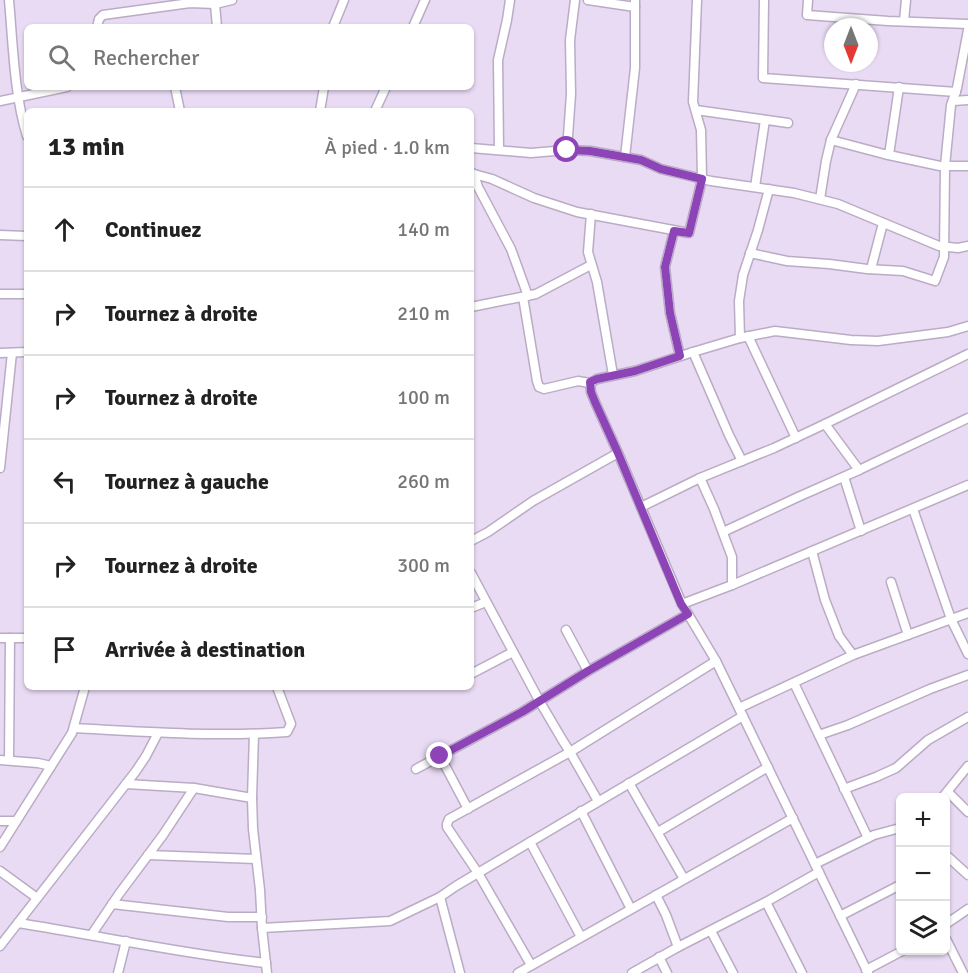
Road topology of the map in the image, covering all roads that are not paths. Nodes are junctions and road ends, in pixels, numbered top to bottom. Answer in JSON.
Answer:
{"nodes":[{"id":1,"x":9,"y":0,"type":"edge"},
{"id":2,"x":232,"y":0,"type":"edge"},
{"id":3,"x":344,"y":0,"type":"edge"},
{"id":4,"x":425,"y":0,"type":"edge"},
{"id":5,"x":510,"y":0,"type":"edge"},
{"id":6,"x":575,"y":0,"type":"edge"},
{"id":7,"x":588,"y":0,"type":"edge"},
{"id":8,"x":697,"y":0,"type":"edge"},
{"id":9,"x":764,"y":0,"type":"edge"},
{"id":10,"x":808,"y":0,"type":"edge"},
{"id":11,"x":906,"y":0,"type":"edge"},
{"id":12,"x":635,"y":3,"type":"edge"},
{"id":13,"x":153,"y":4,"type":"edge"},
{"id":14,"x":215,"y":4,"type":"junction"},
{"id":15,"x":904,"y":21,"type":"junction"},
{"id":16,"x":98,"y":24,"type":"edge"},
{"id":17,"x":217,"y":24,"type":"edge"},
{"id":18,"x":334,"y":24,"type":"edge"},
{"id":19,"x":414,"y":24,"type":"edge"},
{"id":20,"x":968,"y":24,"type":"edge"},
{"id":21,"x":968,"y":30,"type":"edge"},
{"id":22,"x":856,"y":84,"type":"junction"},
{"id":23,"x":899,"y":87,"type":"junction"},
{"id":24,"x":51,"y":90,"type":"edge"},
{"id":25,"x":176,"y":90,"type":"edge"},
{"id":26,"x":324,"y":90,"type":"edge"},
{"id":27,"x":385,"y":90,"type":"edge"},
{"id":28,"x":956,"y":92,"type":"junction"},
{"id":29,"x":18,"y":96,"type":"junction"},
{"id":30,"x":968,"y":100,"type":"edge"},
{"id":31,"x":0,"y":101,"type":"edge"},
{"id":32,"x":953,"y":101,"type":"junction"},
{"id":33,"x":179,"y":108,"type":"edge"},
{"id":34,"x":320,"y":108,"type":"edge"},
{"id":35,"x":376,"y":108,"type":"edge"},
{"id":36,"x":696,"y":110,"type":"junction"},
{"id":37,"x":765,"y":120,"type":"junction"},
{"id":38,"x":788,"y":123,"type":"dead end"},
{"id":39,"x":24,"y":127,"type":"edge"},
{"id":40,"x":831,"y":140,"type":"junction"},
{"id":41,"x":474,"y":148,"type":"edge"},
{"id":42,"x":499,"y":150,"type":"junction"},
{"id":43,"x":567,"y":150,"type":"junction"},
{"id":44,"x":889,"y":155,"type":"junction"},
{"id":45,"x":625,"y":157,"type":"junction"},
{"id":46,"x":945,"y":166,"type":"junction"},
{"id":47,"x":968,"y":166,"type":"edge"},
{"id":48,"x":474,"y":174,"type":"edge"},
{"id":49,"x":702,"y":179,"type":"junction"},
{"id":50,"x":755,"y":187,"type":"junction"},
{"id":51,"x":475,"y":188,"type":"edge"},
{"id":52,"x":769,"y":189,"type":"junction"},
{"id":53,"x":820,"y":199,"type":"junction"},
{"id":54,"x":591,"y":214,"type":"junction"},
{"id":55,"x":883,"y":223,"type":"junction"},
{"id":56,"x":674,"y":231,"type":"junction"},
{"id":57,"x":0,"y":235,"type":"edge"},
{"id":58,"x":24,"y":236,"type":"edge"},
{"id":59,"x":945,"y":246,"type":"junction"},
{"id":60,"x":968,"y":246,"type":"edge"},
{"id":61,"x":750,"y":253,"type":"junction"},
{"id":62,"x":591,"y":266,"type":"junction"},
{"id":63,"x":871,"y":270,"type":"junction"},
{"id":64,"x":0,"y":294,"type":"edge"},
{"id":65,"x":24,"y":294,"type":"edge"},
{"id":66,"x":525,"y":297,"type":"junction"},
{"id":67,"x":474,"y":306,"type":"edge"},
{"id":68,"x":968,"y":326,"type":"edge"},
{"id":69,"x":744,"y":337,"type":"junction"},
{"id":70,"x":12,"y":352,"type":"junction"},
{"id":71,"x":24,"y":352,"type":"edge"},
{"id":72,"x":693,"y":352,"type":"junction"},
{"id":73,"x":0,"y":353,"type":"edge"},
{"id":74,"x":968,"y":354,"type":"edge"},
{"id":75,"x":680,"y":356,"type":"junction"},
{"id":76,"x":613,"y":375,"type":"junction"},
{"id":77,"x":590,"y":382,"type":"junction"},
{"id":78,"x":968,"y":418,"type":"edge"},
{"id":79,"x":825,"y":424,"type":"junction"},
{"id":80,"x":796,"y":438,"type":"junction"},
{"id":81,"x":618,"y":453,"type":"junction"},
{"id":82,"x":742,"y":461,"type":"junction"},
{"id":83,"x":0,"y":468,"type":"edge"},
{"id":84,"x":859,"y":470,"type":"junction"},
{"id":85,"x":844,"y":477,"type":"junction"},
{"id":86,"x":700,"y":478,"type":"junction"},
{"id":87,"x":968,"y":485,"type":"edge"},
{"id":88,"x":641,"y":507,"type":"junction"},
{"id":89,"x":913,"y":508,"type":"junction"},
{"id":90,"x":861,"y":531,"type":"junction"},
{"id":91,"x":723,"y":532,"type":"junction"},
{"id":92,"x":474,"y":539,"type":"edge"},
{"id":93,"x":812,"y":551,"type":"junction"},
{"id":94,"x":474,"y":579,"type":"edge"},
{"id":95,"x":891,"y":582,"type":"dead end"},
{"id":96,"x":732,"y":585,"type":"junction"},
{"id":97,"x":486,"y":602,"type":"junction"},
{"id":98,"x":681,"y":604,"type":"junction"},
{"id":99,"x":474,"y":607,"type":"edge"},
{"id":100,"x":968,"y":613,"type":"edge"},
{"id":101,"x":688,"y":614,"type":"junction"},
{"id":102,"x":951,"y":619,"type":"junction"},
{"id":103,"x":566,"y":630,"type":"dead end"},
{"id":104,"x":908,"y":635,"type":"junction"},
{"id":105,"x":4,"y":637,"type":"edge"},
{"id":106,"x":24,"y":638,"type":"edge"},
{"id":107,"x":513,"y":652,"type":"junction"},
{"id":108,"x":968,"y":654,"type":"edge"},
{"id":109,"x":853,"y":655,"type":"junction"},
{"id":110,"x":716,"y":661,"type":"junction"},
{"id":111,"x":588,"y":671,"type":"junction"},
{"id":112,"x":474,"y":672,"type":"edge"},
{"id":113,"x":968,"y":675,"type":"edge"},
{"id":114,"x":794,"y":683,"type":"junction"},
{"id":115,"x":84,"y":690,"type":"edge"},
{"id":116,"x":278,"y":690,"type":"edge"},
{"id":117,"x":540,"y":702,"type":"junction"},
{"id":118,"x":741,"y":712,"type":"junction"},
{"id":119,"x":968,"y":717,"type":"edge"},
{"id":120,"x":74,"y":728,"type":"junction"},
{"id":121,"x":158,"y":733,"type":"junction"},
{"id":122,"x":254,"y":734,"type":"junction"},
{"id":123,"x":819,"y":735,"type":"junction"},
{"id":124,"x":570,"y":752,"type":"junction"},
{"id":125,"x":440,"y":756,"type":"junction"},
{"id":126,"x":4,"y":760,"type":"edge"},
{"id":127,"x":51,"y":766,"type":"junction"},
{"id":128,"x":968,"y":766,"type":"edge"},
{"id":129,"x":768,"y":767,"type":"junction"},
{"id":130,"x":416,"y":770,"type":"dead end"},
{"id":131,"x":629,"y":783,"type":"junction"},
{"id":132,"x":126,"y":784,"type":"junction"},
{"id":133,"x":194,"y":788,"type":"junction"},
{"id":134,"x":844,"y":789,"type":"junction"},
{"id":135,"x":947,"y":793,"type":"edge"},
{"id":136,"x":252,"y":798,"type":"junction"},
{"id":137,"x":950,"y":799,"type":"edge"},
{"id":138,"x":598,"y":801,"type":"junction"},
{"id":139,"x":468,"y":808,"type":"junction"},
{"id":140,"x":581,"y":811,"type":"junction"},
{"id":141,"x":968,"y":812,"type":"edge"},
{"id":142,"x":793,"y":818,"type":"junction"},
{"id":143,"x":0,"y":821,"type":"edge"},
{"id":144,"x":16,"y":821,"type":"junction"},
{"id":145,"x":896,"y":829,"type":"edge"},
{"id":146,"x":658,"y":832,"type":"junction"},
{"id":147,"x":868,"y":838,"type":"junction"},
{"id":148,"x":530,"y":842,"type":"junction"},
{"id":149,"x":0,"y":847,"type":"edge"},
{"id":150,"x":148,"y":855,"type":"junction"},
{"id":151,"x":256,"y":859,"type":"junction"},
{"id":152,"x":950,"y":860,"type":"edge"},
{"id":153,"x":817,"y":868,"type":"junction"},
{"id":154,"x":0,"y":871,"type":"edge"},
{"id":155,"x":478,"y":873,"type":"junction"},
{"id":156,"x":968,"y":875,"type":"edge"},
{"id":157,"x":684,"y":879,"type":"junction"},
{"id":158,"x":896,"y":887,"type":"edge"},
{"id":159,"x":656,"y":895,"type":"junction"},
{"id":160,"x":440,"y":897,"type":"junction"},
{"id":161,"x":37,"y":898,"type":"junction"},
{"id":162,"x":766,"y":902,"type":"junction"},
{"id":163,"x":112,"y":904,"type":"junction"},
{"id":164,"x":631,"y":909,"type":"junction"},
{"id":165,"x":968,"y":909,"type":"edge"},
{"id":166,"x":840,"y":916,"type":"junction"},
{"id":167,"x":262,"y":917,"type":"junction"},
{"id":168,"x":950,"y":921,"type":"edge"},
{"id":169,"x":18,"y":923,"type":"junction"},
{"id":170,"x":262,"y":928,"type":"junction"},
{"id":171,"x":711,"y":931,"type":"junction"},
{"id":172,"x":92,"y":934,"type":"junction"},
{"id":173,"x":581,"y":937,"type":"junction"},
{"id":174,"x":126,"y":941,"type":"junction"},
{"id":175,"x":0,"y":946,"type":"edge"},
{"id":176,"x":678,"y":947,"type":"junction"},
{"id":177,"x":950,"y":948,"type":"edge"},
{"id":178,"x":897,"y":955,"type":"edge"},
{"id":179,"x":659,"y":957,"type":"junction"},
{"id":180,"x":266,"y":963,"type":"junction"},
{"id":181,"x":531,"y":965,"type":"junction"},
{"id":182,"x":521,"y":972,"type":"edge"},
{"id":183,"x":867,"y":972,"type":"edge"},
{"id":184,"x":118,"y":973,"type":"edge"},
{"id":185,"x":267,"y":973,"type":"edge"},
{"id":186,"x":460,"y":973,"type":"edge"},
{"id":187,"x":632,"y":973,"type":"edge"},
{"id":188,"x":667,"y":973,"type":"edge"},
{"id":189,"x":733,"y":973,"type":"edge"},
{"id":190,"x":802,"y":973,"type":"edge"},
{"id":191,"x":963,"y":973,"type":"edge"}],
"edges":[{"from":1,"to":29,"type":"street"},
{"from":2,"to":14,"type":"street"},
{"from":3,"to":18,"type":"street"},
{"from":4,"to":19,"type":"street"},
{"from":5,"to":42,"type":"street"},
{"from":6,"to":43,"type":"street"},
{"from":7,"to":12,"type":"street"},
{"from":8,"to":36,"type":"street"},
{"from":9,"to":22,"type":"street"},
{"from":10,"to":15,"type":"street"},
{"from":11,"to":15,"type":"street"},
{"from":12,"to":45,"type":"street"},
{"from":13,"to":14,"type":"street"},
{"from":13,"to":16,"type":"street"},
{"from":14,"to":17,"type":"street"},
{"from":15,"to":20,"type":"street"},
{"from":21,"to":28,"type":"street"},
{"from":22,"to":23,"type":"street"},
{"from":22,"to":40,"type":"street"},
{"from":23,"to":28,"type":"street"},
{"from":23,"to":44,"type":"street"},
{"from":24,"to":29,"type":"street"},
{"from":25,"to":33,"type":"street"},
{"from":26,"to":34,"type":"street"},
{"from":27,"to":35,"type":"street"},
{"from":28,"to":32,"type":"street"},
{"from":29,"to":31,"type":"street"},
{"from":29,"to":39,"type":"street"},
{"from":30,"to":32,"type":"street"},
{"from":32,"to":46,"type":"street"},
{"from":36,"to":37,"type":"street"},
{"from":36,"to":49,"type":"street"},
{"from":37,"to":38,"type":"street"},
{"from":37,"to":50,"type":"street"},
{"from":40,"to":44,"type":"street"},
{"from":40,"to":53,"type":"street"},
{"from":41,"to":42,"type":"street"},
{"from":42,"to":43,"type":"street"},
{"from":43,"to":45,"type":"street"},
{"from":44,"to":46,"type":"street"},
{"from":45,"to":49,"type":"street"},
{"from":46,"to":47,"type":"street"},
{"from":46,"to":59,"type":"street"},
{"from":48,"to":54,"type":"street"},
{"from":49,"to":50,"type":"street"},
{"from":49,"to":56,"type":"street"},
{"from":50,"to":52,"type":"street"},
{"from":51,"to":66,"type":"street"},
{"from":52,"to":53,"type":"street"},
{"from":52,"to":61,"type":"street"},
{"from":53,"to":55,"type":"street"},
{"from":54,"to":56,"type":"street"},
{"from":54,"to":62,"type":"street"},
{"from":55,"to":59,"type":"street"},
{"from":55,"to":63,"type":"street"},
{"from":56,"to":75,"type":"street"},
{"from":57,"to":58,"type":"street"},
{"from":59,"to":60,"type":"street"},
{"from":59,"to":63,"type":"street"},
{"from":61,"to":63,"type":"street"},
{"from":61,"to":69,"type":"street"},
{"from":62,"to":66,"type":"street"},
{"from":62,"to":76,"type":"street"},
{"from":64,"to":65,"type":"street"},
{"from":66,"to":67,"type":"street"},
{"from":66,"to":77,"type":"street"},
{"from":68,"to":69,"type":"street"},
{"from":69,"to":72,"type":"street"},
{"from":69,"to":80,"type":"street"},
{"from":70,"to":71,"type":"street"},
{"from":70,"to":73,"type":"street"},
{"from":70,"to":83,"type":"street"},
{"from":72,"to":75,"type":"street"},
{"from":72,"to":82,"type":"street"},
{"from":74,"to":79,"type":"street"},
{"from":75,"to":76,"type":"street"},
{"from":76,"to":77,"type":"street"},
{"from":77,"to":81,"type":"street"},
{"from":78,"to":84,"type":"street"},
{"from":79,"to":80,"type":"street"},
{"from":79,"to":84,"type":"street"},
{"from":80,"to":82,"type":"street"},
{"from":81,"to":88,"type":"street"},
{"from":81,"to":92,"type":"street"},
{"from":82,"to":86,"type":"street"},
{"from":84,"to":85,"type":"street"},
{"from":85,"to":90,"type":"street"},
{"from":85,"to":91,"type":"street"},
{"from":86,"to":88,"type":"street"},
{"from":86,"to":91,"type":"street"},
{"from":87,"to":89,"type":"street"},
{"from":88,"to":98,"type":"street"},
{"from":89,"to":90,"type":"street"},
{"from":89,"to":102,"type":"street"},
{"from":90,"to":93,"type":"street"},
{"from":91,"to":96,"type":"street"},
{"from":93,"to":96,"type":"street"},
{"from":93,"to":109,"type":"street"},
{"from":94,"to":97,"type":"street"},
{"from":95,"to":104,"type":"street"},
{"from":96,"to":98,"type":"street"},
{"from":97,"to":99,"type":"street"},
{"from":97,"to":107,"type":"street"},
{"from":98,"to":101,"type":"street"},
{"from":100,"to":102,"type":"street"},
{"from":101,"to":110,"type":"street"},
{"from":101,"to":111,"type":"street"},
{"from":102,"to":104,"type":"street"},
{"from":102,"to":108,"type":"street"},
{"from":103,"to":111,"type":"street"},
{"from":104,"to":109,"type":"street"},
{"from":105,"to":106,"type":"street"},
{"from":105,"to":126,"type":"street"},
{"from":107,"to":112,"type":"street"},
{"from":107,"to":117,"type":"street"},
{"from":109,"to":114,"type":"street"},
{"from":110,"to":118,"type":"street"},
{"from":110,"to":124,"type":"street"},
{"from":111,"to":117,"type":"street"},
{"from":113,"to":123,"type":"street"},
{"from":114,"to":118,"type":"street"},
{"from":114,"to":123,"type":"street"},
{"from":115,"to":120,"type":"street"},
{"from":116,"to":122,"type":"street"},
{"from":117,"to":124,"type":"street"},
{"from":117,"to":125,"type":"street"},
{"from":118,"to":129,"type":"street"},
{"from":118,"to":131,"type":"street"},
{"from":119,"to":134,"type":"street"},
{"from":120,"to":121,"type":"street"},
{"from":120,"to":127,"type":"street"},
{"from":121,"to":122,"type":"street"},
{"from":121,"to":132,"type":"street"},
{"from":122,"to":136,"type":"street"},
{"from":123,"to":134,"type":"street"},
{"from":124,"to":138,"type":"street"},
{"from":124,"to":139,"type":"street"},
{"from":125,"to":130,"type":"street"},
{"from":125,"to":139,"type":"street"},
{"from":126,"to":127,"type":"street"},
{"from":127,"to":144,"type":"street"},
{"from":128,"to":135,"type":"street"},
{"from":129,"to":142,"type":"street"},
{"from":129,"to":146,"type":"street"},
{"from":131,"to":138,"type":"street"},
{"from":131,"to":146,"type":"street"},
{"from":132,"to":133,"type":"street"},
{"from":132,"to":161,"type":"street"},
{"from":133,"to":136,"type":"street"},
{"from":133,"to":150,"type":"street"},
{"from":134,"to":147,"type":"street"},
{"from":136,"to":151,"type":"street"},
{"from":137,"to":141,"type":"street"},
{"from":138,"to":140,"type":"street"},
{"from":139,"to":155,"type":"street"},
{"from":140,"to":148,"type":"street"},
{"from":140,"to":164,"type":"street"},
{"from":142,"to":153,"type":"street"},
{"from":142,"to":157,"type":"street"},
{"from":143,"to":144,"type":"street"},
{"from":144,"to":149,"type":"street"},
{"from":145,"to":147,"type":"street"},
{"from":146,"to":157,"type":"street"},
{"from":147,"to":153,"type":"street"},
{"from":148,"to":155,"type":"street"},
{"from":148,"to":173,"type":"street"},
{"from":150,"to":151,"type":"street"},
{"from":150,"to":163,"type":"street"},
{"from":151,"to":167,"type":"street"},
{"from":152,"to":156,"type":"street"},
{"from":153,"to":162,"type":"street"},
{"from":153,"to":166,"type":"street"},
{"from":154,"to":161,"type":"street"},
{"from":155,"to":160,"type":"street"},
{"from":155,"to":181,"type":"street"},
{"from":157,"to":159,"type":"street"},
{"from":158,"to":166,"type":"street"},
{"from":159,"to":164,"type":"street"},
{"from":159,"to":176,"type":"street"},
{"from":160,"to":170,"type":"street"},
{"from":160,"to":186,"type":"street"},
{"from":161,"to":169,"type":"street"},
{"from":162,"to":171,"type":"street"},
{"from":162,"to":190,"type":"street"},
{"from":163,"to":167,"type":"street"},
{"from":163,"to":172,"type":"street"},
{"from":164,"to":173,"type":"street"},
{"from":165,"to":168,"type":"street"},
{"from":166,"to":183,"type":"street"},
{"from":167,"to":170,"type":"street"},
{"from":169,"to":172,"type":"street"},
{"from":169,"to":175,"type":"street"},
{"from":170,"to":180,"type":"street"},
{"from":171,"to":176,"type":"street"},
{"from":171,"to":189,"type":"street"},
{"from":172,"to":174,"type":"street"},
{"from":173,"to":181,"type":"street"},
{"from":174,"to":180,"type":"street"},
{"from":174,"to":184,"type":"street"},
{"from":176,"to":179,"type":"street"},
{"from":177,"to":191,"type":"street"},
{"from":178,"to":183,"type":"street"},
{"from":179,"to":187,"type":"street"},
{"from":179,"to":188,"type":"street"},
{"from":180,"to":185,"type":"street"},
{"from":181,"to":182,"type":"street"}]}
